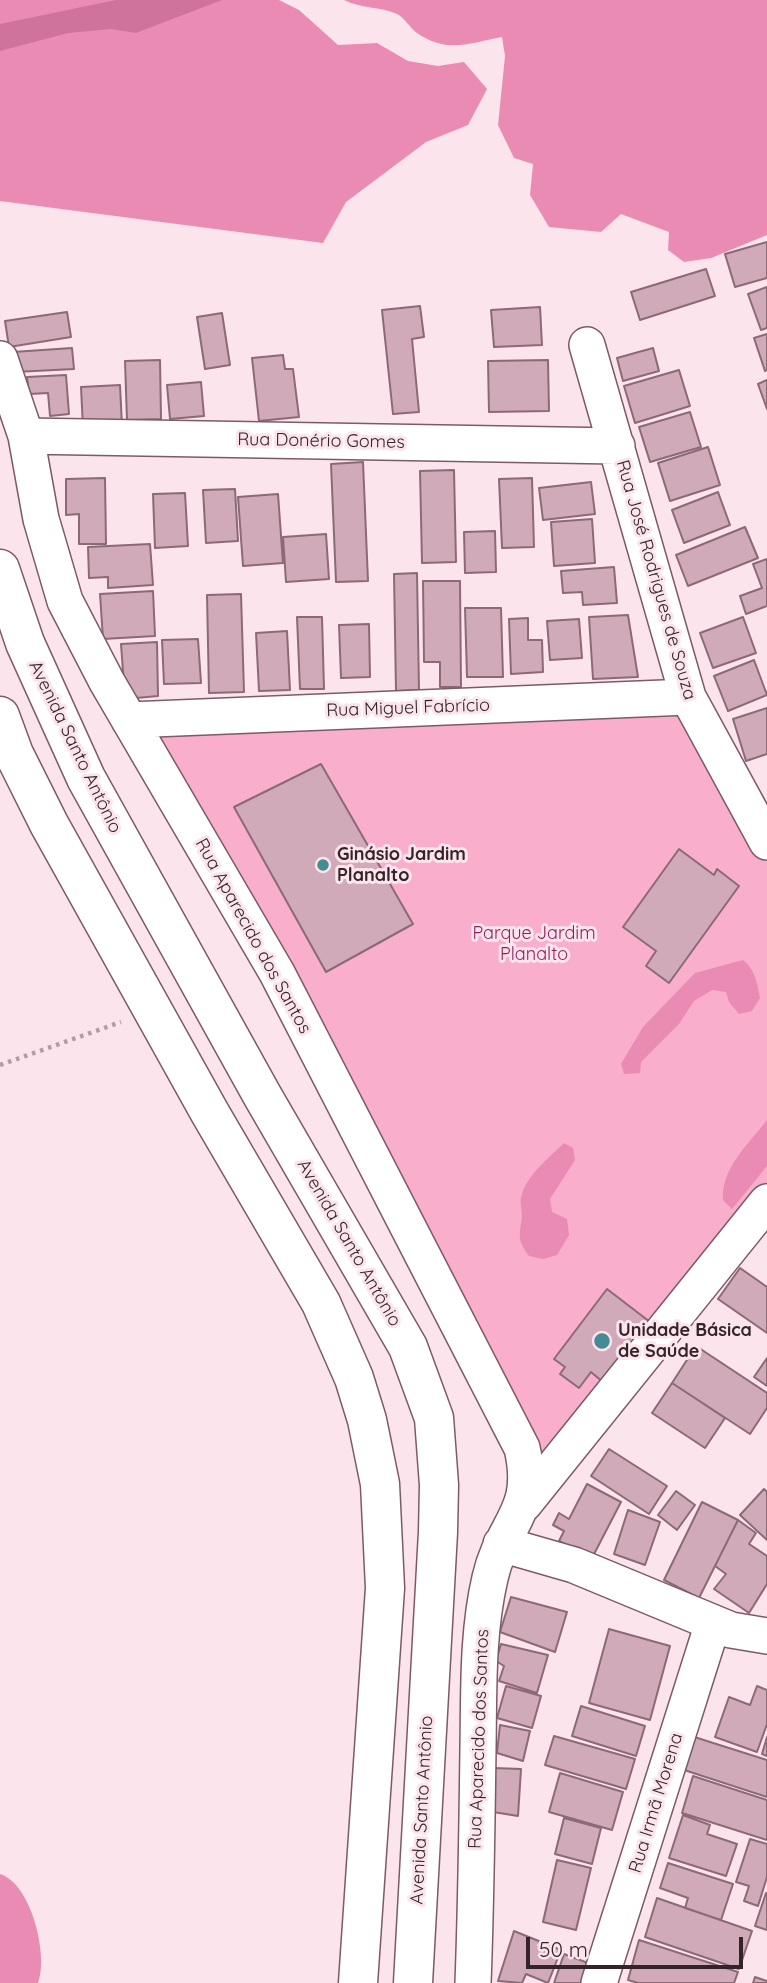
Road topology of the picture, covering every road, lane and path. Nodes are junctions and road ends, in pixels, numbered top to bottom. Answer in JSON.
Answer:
{"nodes":[{"id":1,"x":587,"y":345,"type":"dead end"},
{"id":2,"x":0,"y":359,"type":"edge"},
{"id":3,"x":26,"y":436,"type":"junction"},
{"id":4,"x":617,"y":446,"type":"junction"},
{"id":5,"x":0,"y":569,"type":"edge"},
{"id":6,"x":688,"y":696,"type":"junction"},
{"id":7,"x":0,"y":716,"type":"edge"},
{"id":8,"x":129,"y":720,"type":"junction"},
{"id":9,"x":757,"y":806,"type":"edge"},
{"id":10,"x":767,"y":842,"type":"edge"},
{"id":11,"x":154,"y":1010,"type":"junction"},
{"id":12,"x":0,"y":1065,"type":"edge"},
{"id":13,"x":767,"y":1202,"type":"edge"},
{"id":14,"x":524,"y":1504,"type":"junction"},
{"id":15,"x":501,"y":1544,"type":"junction"},
{"id":16,"x":713,"y":1623,"type":"junction"},
{"id":17,"x":765,"y":1634,"type":"edge"},
{"id":18,"x":358,"y":1983,"type":"edge"},
{"id":19,"x":413,"y":1983,"type":"edge"},
{"id":20,"x":473,"y":1983,"type":"edge"},
{"id":21,"x":599,"y":1983,"type":"edge"}],
"edges":[{"from":1,"to":4,"type":"street","name":"Rua José Rodrigues de Souza"},
{"from":2,"to":3,"type":"street","name":"Rua Aparecido dos Santos"},
{"from":3,"to":4,"type":"street","name":"Rua Donério Gomes"},
{"from":3,"to":8,"type":"street","name":"Rua Aparecido dos Santos"},
{"from":4,"to":6,"type":"street","name":"Rua José Rodrigues de Souza"},
{"from":5,"to":19,"type":"street","name":"Avenida Santo Antônio"},
{"from":6,"to":8,"type":"street","name":"Rua Miguel Fabrício"},
{"from":6,"to":9,"type":"street","name":"Rua José Rodrigues de Souza"},
{"from":7,"to":11,"type":"street"},
{"from":8,"to":14,"type":"street","name":"Rua Aparecido dos Santos"},
{"from":9,"to":10,"type":"street","name":"Rua José Rodrigues de Souza"},
{"from":11,"to":12,"type":"path"},
{"from":11,"to":18,"type":"street"},
{"from":13,"to":14,"type":"street","name":"Rua Aparecido dos Santos"},
{"from":14,"to":15,"type":"street","name":"Rua Aparecido dos Santos"},
{"from":15,"to":16,"type":"street"},
{"from":15,"to":20,"type":"street","name":"Rua Aparecido dos Santos"},
{"from":16,"to":17,"type":"street"},
{"from":16,"to":21,"type":"street","name":"Rua Irmã Morena"}]}
